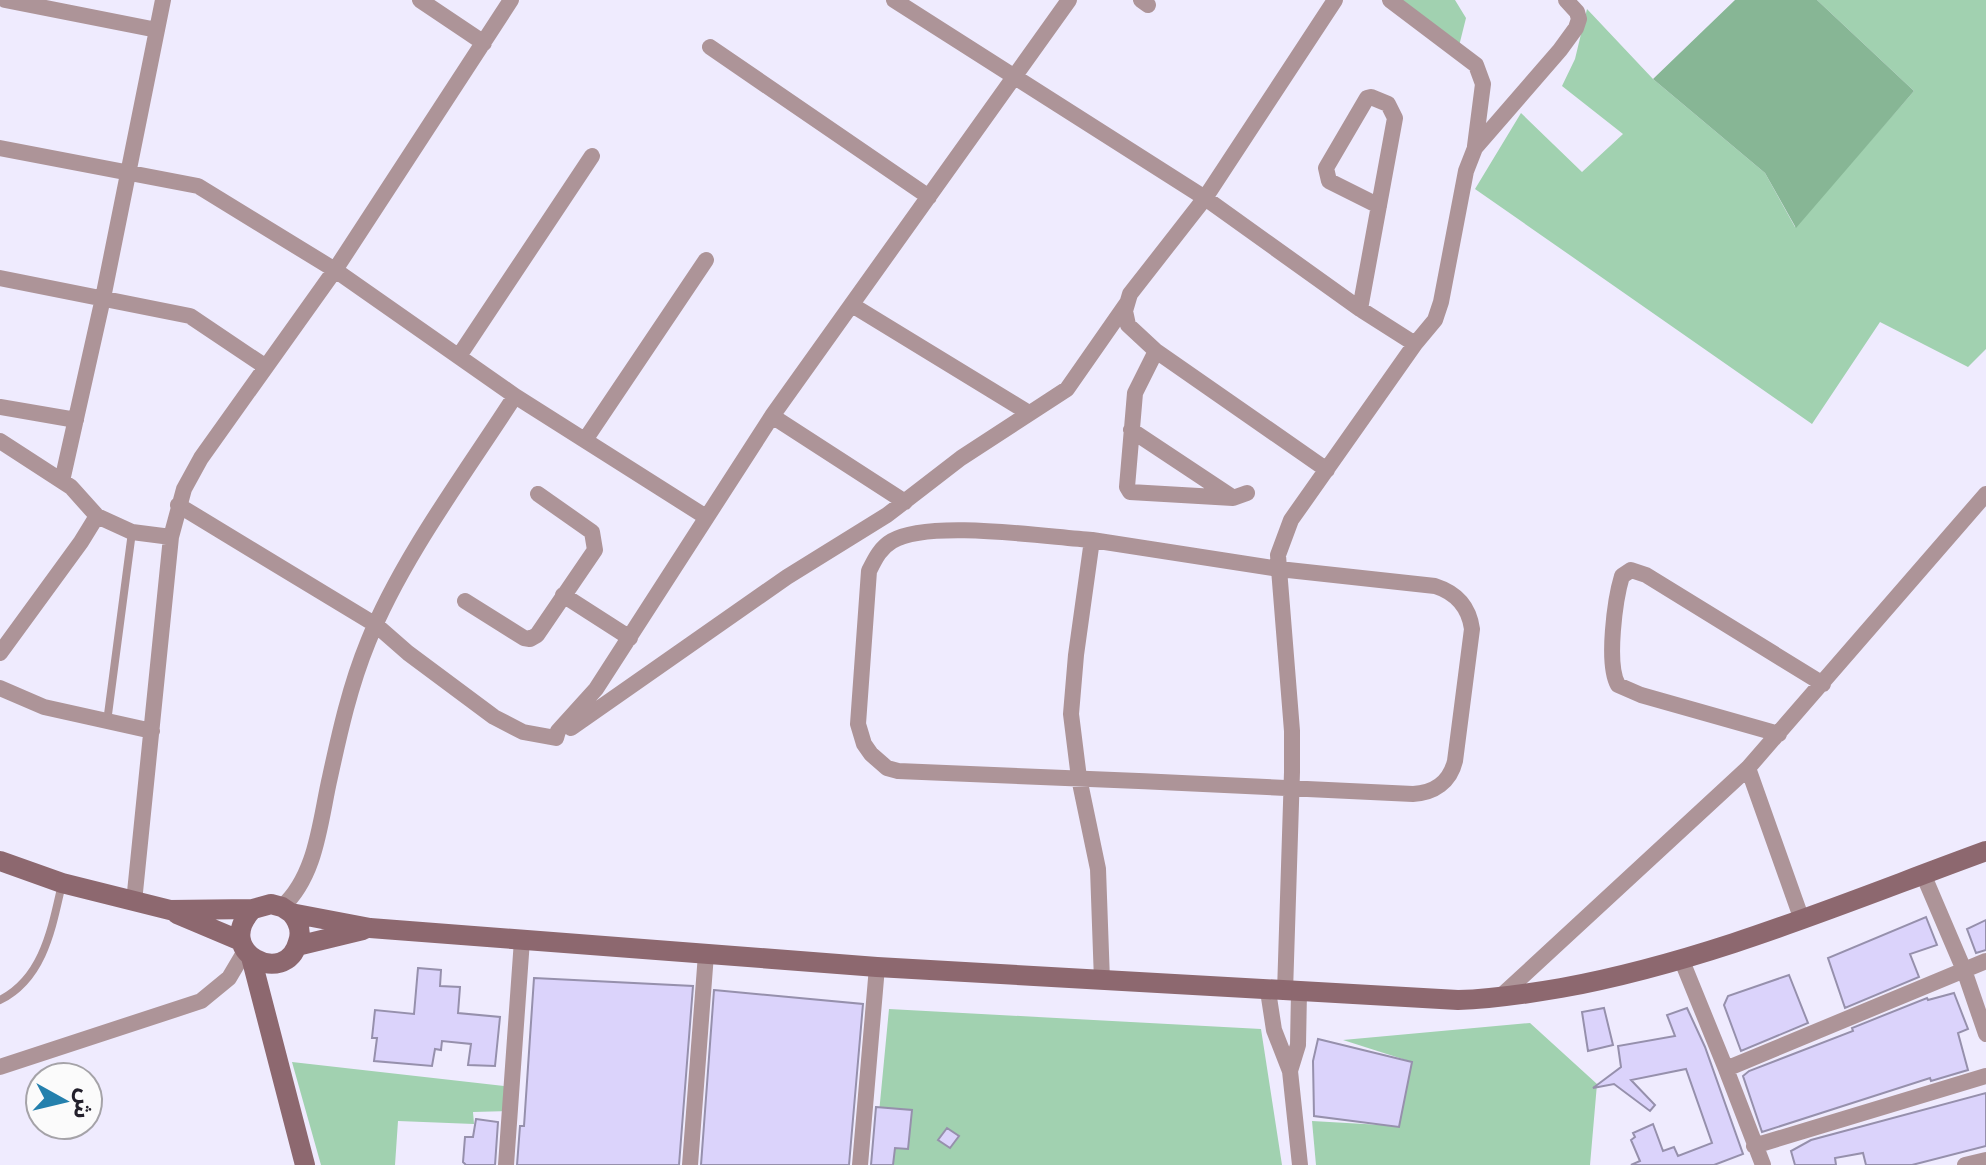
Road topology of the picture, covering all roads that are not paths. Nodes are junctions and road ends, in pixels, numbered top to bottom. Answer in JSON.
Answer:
{"nodes":[{"id":1,"x":5,"y":0,"type":"edge"},
{"id":2,"x":163,"y":0,"type":"edge"},
{"id":3,"x":420,"y":0,"type":"edge"},
{"id":4,"x":511,"y":0,"type":"edge"},
{"id":5,"x":894,"y":0,"type":"edge"},
{"id":6,"x":1069,"y":0,"type":"edge"},
{"id":7,"x":1335,"y":0,"type":"edge"},
{"id":8,"x":1390,"y":0,"type":"edge"},
{"id":9,"x":1566,"y":0,"type":"edge"},
{"id":10,"x":157,"y":30,"type":"junction"},
{"id":11,"x":484,"y":43,"type":"junction"},
{"id":12,"x":710,"y":47,"type":"dead end"},
{"id":13,"x":1014,"y":77,"type":"junction"},
{"id":14,"x":0,"y":148,"type":"edge"},
{"id":15,"x":1475,"y":148,"type":"junction"},
{"id":16,"x":592,"y":156,"type":"dead end"},
{"id":17,"x":129,"y":173,"type":"junction"},
{"id":18,"x":929,"y":197,"type":"junction"},
{"id":19,"x":1205,"y":198,"type":"junction"},
{"id":20,"x":1379,"y":206,"type":"junction"},
{"id":21,"x":706,"y":260,"type":"dead end"},
{"id":22,"x":335,"y":270,"type":"junction"},
{"id":23,"x":0,"y":278,"type":"edge"},
{"id":24,"x":103,"y":298,"type":"junction"},
{"id":25,"x":1127,"y":303,"type":"junction"},
{"id":26,"x":852,"y":305,"type":"junction"},
{"id":27,"x":1360,"y":309,"type":"junction"},
{"id":28,"x":1415,"y":344,"type":"junction"},
{"id":29,"x":1156,"y":351,"type":"junction"},
{"id":30,"x":459,"y":356,"type":"junction"},
{"id":31,"x":266,"y":367,"type":"junction"},
{"id":32,"x":515,"y":396,"type":"junction"},
{"id":33,"x":0,"y":407,"type":"edge"},
{"id":34,"x":1029,"y":413,"type":"junction"},
{"id":35,"x":772,"y":416,"type":"junction"},
{"id":36,"x":76,"y":420,"type":"junction"},
{"id":37,"x":1131,"y":430,"type":"junction"},
{"id":38,"x":585,"y":440,"type":"junction"},
{"id":39,"x":0,"y":441,"type":"edge"},
{"id":40,"x":1327,"y":470,"type":"junction"},
{"id":41,"x":62,"y":481,"type":"junction"},
{"id":42,"x":538,"y":494,"type":"dead end"},
{"id":43,"x":1986,"y":494,"type":"edge"},
{"id":44,"x":905,"y":502,"type":"junction"},
{"id":45,"x":178,"y":505,"type":"junction"},
{"id":46,"x":97,"y":516,"type":"junction"},
{"id":47,"x":706,"y":517,"type":"junction"},
{"id":48,"x":132,"y":532,"type":"junction"},
{"id":49,"x":171,"y":537,"type":"junction"},
{"id":50,"x":1092,"y":540,"type":"junction"},
{"id":51,"x":1279,"y":569,"type":"junction"},
{"id":52,"x":563,"y":595,"type":"junction"},
{"id":53,"x":465,"y":601,"type":"dead end"},
{"id":54,"x":376,"y":625,"type":"junction"},
{"id":55,"x":630,"y":638,"type":"junction"},
{"id":56,"x":0,"y":653,"type":"edge"},
{"id":57,"x":1823,"y":684,"type":"junction"},
{"id":58,"x":0,"y":688,"type":"edge"},
{"id":59,"x":107,"y":722,"type":"junction"},
{"id":60,"x":152,"y":731,"type":"junction"},
{"id":61,"x":1779,"y":734,"type":"junction"},
{"id":62,"x":556,"y":738,"type":"junction"},
{"id":63,"x":1748,"y":768,"type":"junction"},
{"id":64,"x":1079,"y":778,"type":"junction"},
{"id":65,"x":1292,"y":787,"type":"junction"},
{"id":66,"x":1986,"y":851,"type":"edge"},
{"id":67,"x":0,"y":861,"type":"edge"},
{"id":68,"x":1923,"y":874,"type":"junction"},
{"id":69,"x":62,"y":883,"type":"junction"},
{"id":70,"x":134,"y":902,"type":"junction"},
{"id":71,"x":253,"y":909,"type":"junction"},
{"id":72,"x":170,"y":910,"type":"junction"},
{"id":73,"x":286,"y":910,"type":"junction"},
{"id":74,"x":1802,"y":920,"type":"junction"},
{"id":75,"x":370,"y":928,"type":"junction"},
{"id":76,"x":522,"y":940,"type":"junction"},
{"id":77,"x":297,"y":946,"type":"junction"},
{"id":78,"x":245,"y":950,"type":"junction"},
{"id":79,"x":706,"y":954,"type":"junction"},
{"id":80,"x":1682,"y":961,"type":"junction"},
{"id":81,"x":1986,"y":961,"type":"edge"},
{"id":82,"x":276,"y":964,"type":"junction"},
{"id":83,"x":877,"y":967,"type":"junction"},
{"id":84,"x":1964,"y":970,"type":"junction"},
{"id":85,"x":1102,"y":981,"type":"junction"},
{"id":86,"x":1284,"y":991,"type":"junction"},
{"id":87,"x":1498,"y":999,"type":"junction"},
{"id":88,"x":0,"y":1000,"type":"edge"},
{"id":89,"x":266,"y":1017,"type":"junction"},
{"id":90,"x":1986,"y":1034,"type":"edge"},
{"id":91,"x":0,"y":1067,"type":"edge"},
{"id":92,"x":1726,"y":1069,"type":"junction"},
{"id":93,"x":1290,"y":1071,"type":"junction"},
{"id":94,"x":1986,"y":1076,"type":"edge"},
{"id":95,"x":1754,"y":1146,"type":"junction"},
{"id":96,"x":1986,"y":1160,"type":"edge"},
{"id":97,"x":305,"y":1165,"type":"edge"},
{"id":98,"x":506,"y":1165,"type":"edge"},
{"id":99,"x":690,"y":1165,"type":"edge"},
{"id":100,"x":860,"y":1165,"type":"edge"},
{"id":101,"x":1300,"y":1165,"type":"edge"},
{"id":102,"x":1763,"y":1165,"type":"edge"},
{"id":103,"x":1965,"y":1165,"type":"edge"}],
"edges":[{"from":1,"to":10,"type":"street"},
{"from":2,"to":10,"type":"street"},
{"from":3,"to":11,"type":"street"},
{"from":4,"to":11,"type":"street"},
{"from":5,"to":13,"type":"street"},
{"from":6,"to":13,"type":"street"},
{"from":7,"to":19,"type":"street"},
{"from":8,"to":15,"type":"street"},
{"from":9,"to":15,"type":"street"},
{"from":10,"to":17,"type":"street"},
{"from":11,"to":22,"type":"street"},
{"from":12,"to":18,"type":"street"},
{"from":13,"to":18,"type":"street"},
{"from":13,"to":19,"type":"street"},
{"from":14,"to":17,"type":"street"},
{"from":15,"to":28,"type":"street"},
{"from":16,"to":30,"type":"street"},
{"from":17,"to":22,"type":"street"},
{"from":17,"to":24,"type":"street"},
{"from":18,"to":26,"type":"street"},
{"from":19,"to":25,"type":"street"},
{"from":19,"to":27,"type":"street"},
{"from":20,"to":20,"type":"street"},
{"from":20,"to":27,"type":"street"},
{"from":21,"to":38,"type":"street"},
{"from":22,"to":30,"type":"street"},
{"from":22,"to":31,"type":"street"},
{"from":23,"to":24,"type":"street"},
{"from":24,"to":31,"type":"street"},
{"from":24,"to":36,"type":"street"},
{"from":25,"to":29,"type":"street"},
{"from":25,"to":34,"type":"street"},
{"from":26,"to":34,"type":"street"},
{"from":26,"to":35,"type":"street"},
{"from":27,"to":28,"type":"street"},
{"from":28,"to":40,"type":"street"},
{"from":29,"to":37,"type":"street"},
{"from":29,"to":40,"type":"street"},
{"from":30,"to":32,"type":"street"},
{"from":31,"to":45,"type":"street"},
{"from":32,"to":38,"type":"street"},
{"from":32,"to":54,"type":"street"},
{"from":33,"to":36,"type":"street"},
{"from":34,"to":44,"type":"street"},
{"from":35,"to":44,"type":"street"},
{"from":35,"to":47,"type":"street"},
{"from":36,"to":41,"type":"street"},
{"from":37,"to":37,"type":"street"},
{"from":38,"to":47,"type":"street"},
{"from":39,"to":41,"type":"street"},
{"from":40,"to":51,"type":"street"},
{"from":41,"to":46,"type":"street"},
{"from":42,"to":52,"type":"street"},
{"from":43,"to":57,"type":"street"},
{"from":44,"to":62,"type":"street"},
{"from":45,"to":49,"type":"street"},
{"from":45,"to":54,"type":"street"},
{"from":46,"to":48,"type":"street"},
{"from":46,"to":56,"type":"street"},
{"from":47,"to":55,"type":"street"},
{"from":48,"to":49,"type":"street"},
{"from":48,"to":59,"type":"lane"},
{"from":49,"to":60,"type":"street"},
{"from":50,"to":51,"type":"street"},
{"from":50,"to":64,"type":"street"},
{"from":50,"to":64,"type":"street"},
{"from":51,"to":65,"type":"street"},
{"from":51,"to":65,"type":"street"},
{"from":52,"to":53,"type":"street"},
{"from":52,"to":55,"type":"street"},
{"from":54,"to":62,"type":"street"},
{"from":54,"to":73,"type":"street"},
{"from":55,"to":62,"type":"street"},
{"from":57,"to":61,"type":"street"},
{"from":57,"to":61,"type":"street"},
{"from":58,"to":59,"type":"street"},
{"from":59,"to":60,"type":"street"},
{"from":60,"to":70,"type":"street"},
{"from":61,"to":63,"type":"street"},
{"from":63,"to":74,"type":"street"},
{"from":63,"to":87,"type":"street"},
{"from":64,"to":65,"type":"street"},
{"from":64,"to":85,"type":"street"},
{"from":65,"to":86,"type":"street"},
{"from":66,"to":68,"type":"main road"},
{"from":67,"to":69,"type":"main road"},
{"from":68,"to":74,"type":"main road"},
{"from":68,"to":84,"type":"street"},
{"from":69,"to":70,"type":"main road"},
{"from":69,"to":88,"type":"lane"},
{"from":70,"to":72,"type":"main road"},
{"from":71,"to":72,"type":"main road"},
{"from":71,"to":73,"type":"main road"},
{"from":71,"to":78,"type":"main road"},
{"from":72,"to":78,"type":"main road"},
{"from":73,"to":75,"type":"main road"},
{"from":73,"to":77,"type":"main road"},
{"from":74,"to":80,"type":"main road"},
{"from":75,"to":76,"type":"main road"},
{"from":75,"to":77,"type":"main road"},
{"from":76,"to":79,"type":"main road"},
{"from":76,"to":98,"type":"street"},
{"from":77,"to":82,"type":"main road"},
{"from":78,"to":82,"type":"main road"},
{"from":78,"to":89,"type":"main road"},
{"from":78,"to":91,"type":"street"},
{"from":79,"to":83,"type":"main road"},
{"from":79,"to":99,"type":"street"},
{"from":80,"to":87,"type":"main road"},
{"from":80,"to":92,"type":"street"},
{"from":81,"to":84,"type":"street"},
{"from":82,"to":89,"type":"main road"},
{"from":83,"to":85,"type":"main road"},
{"from":83,"to":100,"type":"street"},
{"from":84,"to":90,"type":"street"},
{"from":84,"to":92,"type":"street"},
{"from":85,"to":86,"type":"main road"},
{"from":86,"to":87,"type":"main road"},
{"from":86,"to":93,"type":"street"},
{"from":86,"to":93,"type":"street"},
{"from":89,"to":97,"type":"main road"},
{"from":92,"to":95,"type":"street"},
{"from":93,"to":101,"type":"street"},
{"from":94,"to":95,"type":"street"},
{"from":95,"to":102,"type":"street"},
{"from":96,"to":103,"type":"street"}]}
